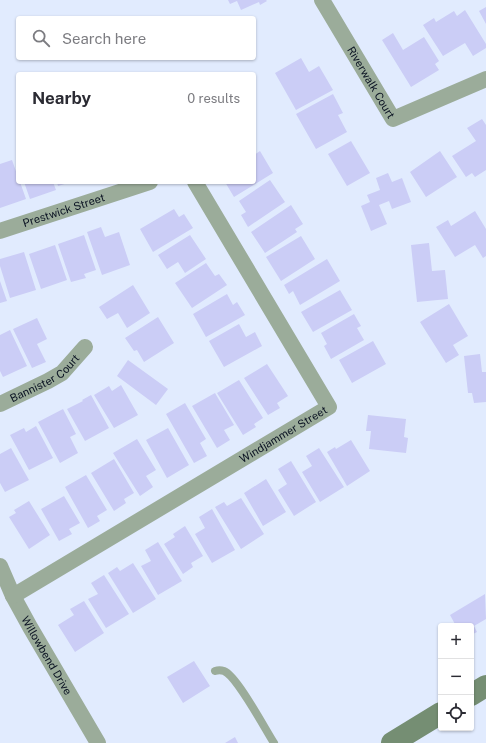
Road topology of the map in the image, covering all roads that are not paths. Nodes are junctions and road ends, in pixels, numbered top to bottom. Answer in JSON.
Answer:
{"nodes":[{"id":1,"x":322,"y":0,"type":"edge"},
{"id":2,"x":486,"y":79,"type":"edge"},
{"id":3,"x":144,"y":184,"type":"edge"},
{"id":4,"x":196,"y":184,"type":"edge"},
{"id":5,"x":0,"y":231,"type":"edge"},
{"id":6,"x":86,"y":347,"type":"dead end"},
{"id":7,"x":0,"y":404,"type":"edge"},
{"id":8,"x":0,"y":566,"type":"edge"},
{"id":9,"x":13,"y":596,"type":"junction"},
{"id":10,"x":215,"y":671,"type":"dead end"},
{"id":11,"x":486,"y":686,"type":"edge"},
{"id":12,"x":474,"y":693,"type":"edge"},
{"id":13,"x":438,"y":715,"type":"edge"},
{"id":14,"x":98,"y":743,"type":"edge"},
{"id":15,"x":274,"y":743,"type":"edge"},
{"id":16,"x":392,"y":743,"type":"edge"}],
"edges":[{"from":1,"to":2,"type":"street","name":"Riverwalk Court"},
{"from":3,"to":5,"type":"street","name":"Prestwick Street"},
{"from":4,"to":9,"type":"street","name":"Windjammer Street"},
{"from":6,"to":7,"type":"street","name":"Bannister Court"},
{"from":8,"to":9,"type":"street","name":"Willowbend Drive"},
{"from":9,"to":14,"type":"street","name":"Willowbend Drive"},
{"from":10,"to":15,"type":"lane"},
{"from":11,"to":12,"type":"main road"},
{"from":13,"to":16,"type":"main road"}]}
